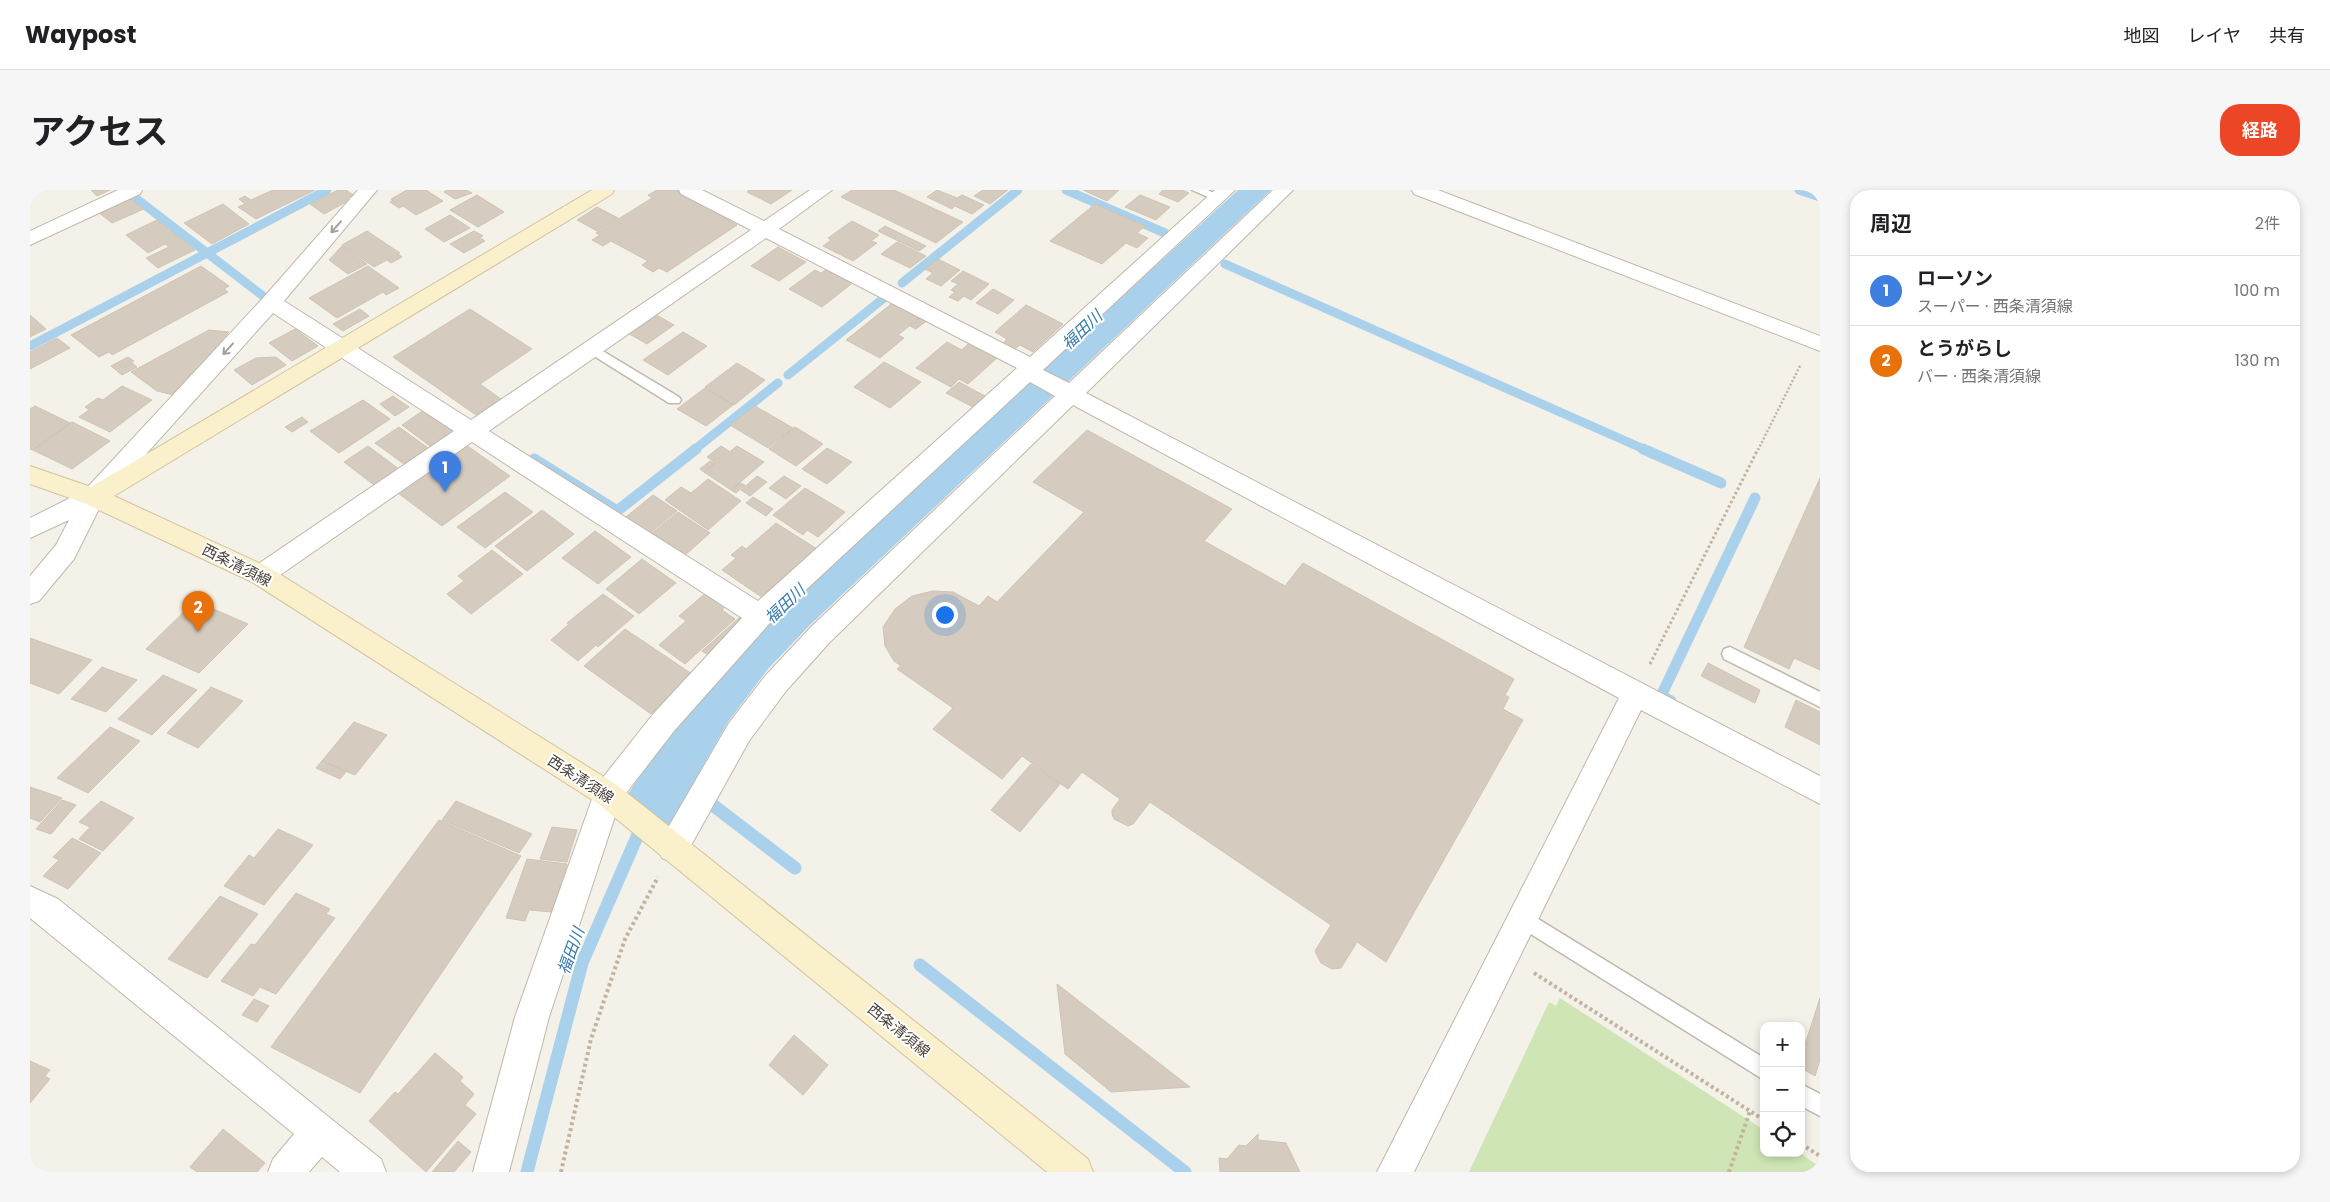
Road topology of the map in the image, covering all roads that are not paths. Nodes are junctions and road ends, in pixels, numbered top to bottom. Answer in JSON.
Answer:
{"nodes":[{"id":1,"x":134,"y":190,"type":"edge"},
{"id":2,"x":368,"y":190,"type":"edge"},
{"id":3,"x":605,"y":190,"type":"edge"},
{"id":4,"x":688,"y":190,"type":"edge"},
{"id":5,"x":823,"y":190,"type":"edge"},
{"id":6,"x":1284,"y":190,"type":"edge"},
{"id":7,"x":1421,"y":190,"type":"edge"},
{"id":8,"x":1214,"y":193,"type":"edge"},
{"id":9,"x":765,"y":230,"type":"junction"},
{"id":10,"x":30,"y":239,"type":"edge"},
{"id":11,"x":271,"y":302,"type":"junction"},
{"id":12,"x":1816,"y":343,"type":"edge"},
{"id":13,"x":341,"y":348,"type":"junction"},
{"id":14,"x":591,"y":348,"type":"junction"},
{"id":15,"x":1031,"y":371,"type":"junction"},
{"id":16,"x":1068,"y":393,"type":"junction"},
{"id":17,"x":674,"y":400,"type":"dead end"},
{"id":18,"x":471,"y":431,"type":"junction"},
{"id":19,"x":30,"y":475,"type":"edge"},
{"id":20,"x":93,"y":497,"type":"junction"},
{"id":21,"x":30,"y":529,"type":"edge"},
{"id":22,"x":260,"y":575,"type":"junction"},
{"id":23,"x":30,"y":594,"type":"edge"},
{"id":24,"x":760,"y":616,"type":"junction"},
{"id":25,"x":1730,"y":654,"type":"dead end"},
{"id":26,"x":1635,"y":694,"type":"junction"},
{"id":27,"x":1820,"y":700,"type":"edge"},
{"id":28,"x":1820,"y":790,"type":"edge"},
{"id":29,"x":614,"y":800,"type":"junction"},
{"id":30,"x":666,"y":842,"type":"junction"},
{"id":31,"x":30,"y":901,"type":"edge"},
{"id":32,"x":1522,"y":918,"type":"junction"},
{"id":33,"x":1760,"y":1067,"type":"edge"},
{"id":34,"x":1805,"y":1097,"type":"edge"},
{"id":35,"x":1820,"y":1106,"type":"edge"},
{"id":36,"x":319,"y":1132,"type":"junction"},
{"id":37,"x":286,"y":1172,"type":"edge"},
{"id":38,"x":368,"y":1172,"type":"edge"},
{"id":39,"x":491,"y":1172,"type":"edge"},
{"id":40,"x":1075,"y":1172,"type":"edge"},
{"id":41,"x":1395,"y":1172,"type":"edge"}],
"edges":[{"from":1,"to":10,"type":"street"},
{"from":2,"to":11,"type":"street","one_way":true},
{"from":3,"to":13,"type":"main road"},
{"from":4,"to":9,"type":"street"},
{"from":5,"to":9,"type":"street"},
{"from":6,"to":16,"type":"street"},
{"from":7,"to":12,"type":"street"},
{"from":8,"to":15,"type":"street"},
{"from":9,"to":14,"type":"street"},
{"from":9,"to":15,"type":"street"},
{"from":11,"to":13,"type":"street"},
{"from":11,"to":20,"type":"street","one_way":true},
{"from":13,"to":18,"type":"street"},
{"from":13,"to":20,"type":"main road"},
{"from":14,"to":17,"type":"lane"},
{"from":14,"to":18,"type":"street"},
{"from":15,"to":16,"type":"street"},
{"from":15,"to":24,"type":"street"},
{"from":16,"to":26,"type":"street"},
{"from":16,"to":30,"type":"street"},
{"from":18,"to":22,"type":"street"},
{"from":18,"to":24,"type":"street"},
{"from":19,"to":20,"type":"main road","name":"西条清須線"},
{"from":20,"to":21,"type":"street"},
{"from":20,"to":22,"type":"main road","name":"西条清須線"},
{"from":20,"to":23,"type":"street"},
{"from":22,"to":29,"type":"main road","name":"西条清須線"},
{"from":24,"to":29,"type":"street"},
{"from":25,"to":27,"type":"lane"},
{"from":26,"to":28,"type":"street"},
{"from":26,"to":32,"type":"street"},
{"from":29,"to":30,"type":"main road","name":"西条清須線"},
{"from":29,"to":39,"type":"street"},
{"from":30,"to":40,"type":"main road","name":"西条清須線"},
{"from":31,"to":36,"type":"street"},
{"from":32,"to":33,"type":"lane"},
{"from":32,"to":41,"type":"street"},
{"from":34,"to":35,"type":"lane"},
{"from":36,"to":37,"type":"street"},
{"from":36,"to":38,"type":"street"}]}
